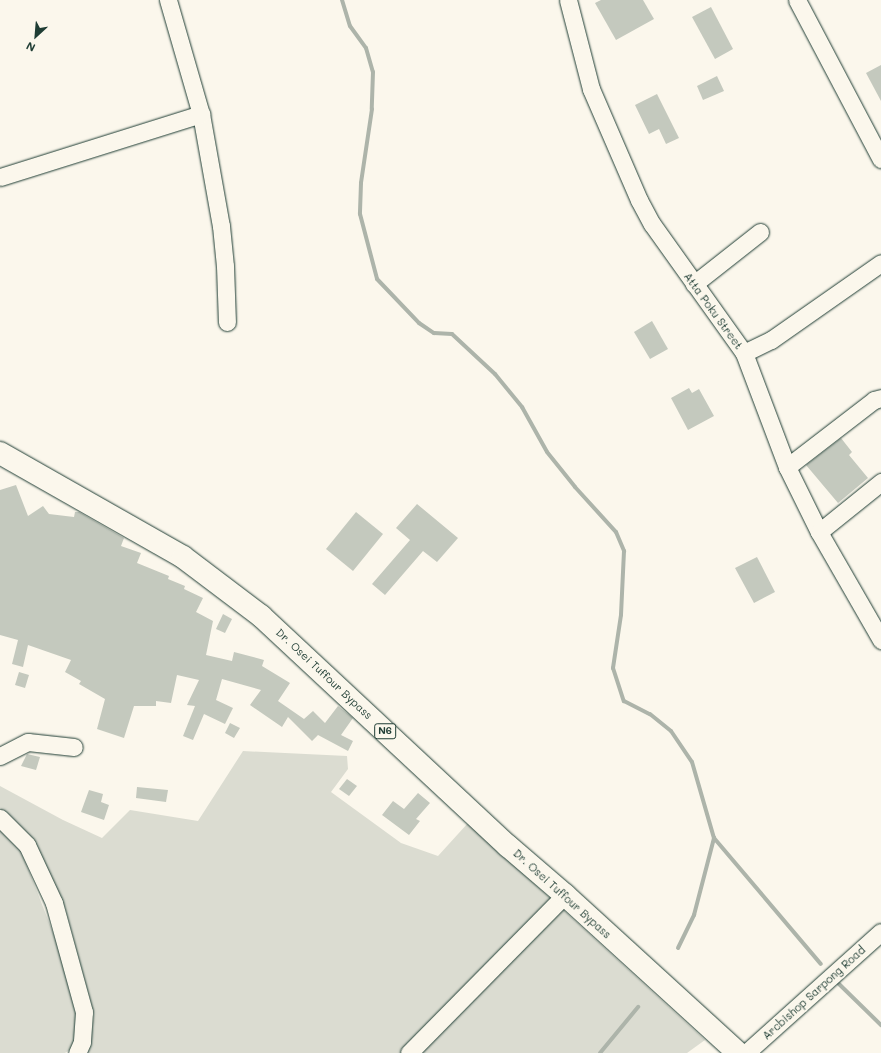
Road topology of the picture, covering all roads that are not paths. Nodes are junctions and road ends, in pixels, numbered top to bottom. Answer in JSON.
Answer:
{"nodes":[{"id":1,"x":168,"y":0,"type":"edge"},
{"id":2,"x":568,"y":0,"type":"edge"},
{"id":3,"x":797,"y":0,"type":"edge"},
{"id":4,"x":201,"y":114,"type":"junction"},
{"id":5,"x":881,"y":159,"type":"edge"},
{"id":6,"x":0,"y":177,"type":"edge"},
{"id":7,"x":760,"y":232,"type":"dead end"},
{"id":8,"x":881,"y":263,"type":"edge"},
{"id":9,"x":694,"y":284,"type":"junction"},
{"id":10,"x":227,"y":322,"type":"dead end"},
{"id":11,"x":744,"y":354,"type":"junction"},
{"id":12,"x":881,"y":398,"type":"edge"},
{"id":13,"x":0,"y":453,"type":"edge"},
{"id":14,"x":787,"y":467,"type":"junction"},
{"id":15,"x":881,"y":482,"type":"edge"},
{"id":16,"x":819,"y":532,"type":"junction"},
{"id":17,"x":881,"y":640,"type":"edge"},
{"id":18,"x":74,"y":747,"type":"dead end"},
{"id":19,"x":0,"y":756,"type":"edge"},
{"id":20,"x":0,"y":818,"type":"edge"},
{"id":21,"x":565,"y":894,"type":"junction"},
{"id":22,"x":881,"y":932,"type":"edge"},
{"id":23,"x":77,"y":1053,"type":"edge"},
{"id":24,"x":409,"y":1053,"type":"edge"},
{"id":25,"x":738,"y":1053,"type":"edge"},
{"id":26,"x":746,"y":1053,"type":"edge"}],
"edges":[{"from":1,"to":4,"type":"street"},
{"from":2,"to":9,"type":"street","name":"Atta Poku Street"},
{"from":3,"to":5,"type":"street"},
{"from":4,"to":6,"type":"street"},
{"from":4,"to":10,"type":"street"},
{"from":7,"to":9,"type":"street"},
{"from":8,"to":11,"type":"street"},
{"from":9,"to":11,"type":"street","name":"Atta Poku Street"},
{"from":11,"to":14,"type":"street","name":"Atta Poku Street"},
{"from":12,"to":14,"type":"street"},
{"from":13,"to":21,"type":"highway","name":"Dr. Osei Tuffour Bypass","number":"N6"},
{"from":14,"to":16,"type":"street","name":"Atta Poku Street"},
{"from":15,"to":16,"type":"street"},
{"from":16,"to":17,"type":"street","name":"Atta Poku Street"},
{"from":18,"to":19,"type":"street"},
{"from":20,"to":23,"type":"street"},
{"from":21,"to":24,"type":"street"},
{"from":21,"to":25,"type":"highway","name":"Dr. Osei Tuffour Bypass","number":"N6"},
{"from":22,"to":26,"type":"street","name":"Arcbishop Sarpong Road"}]}
